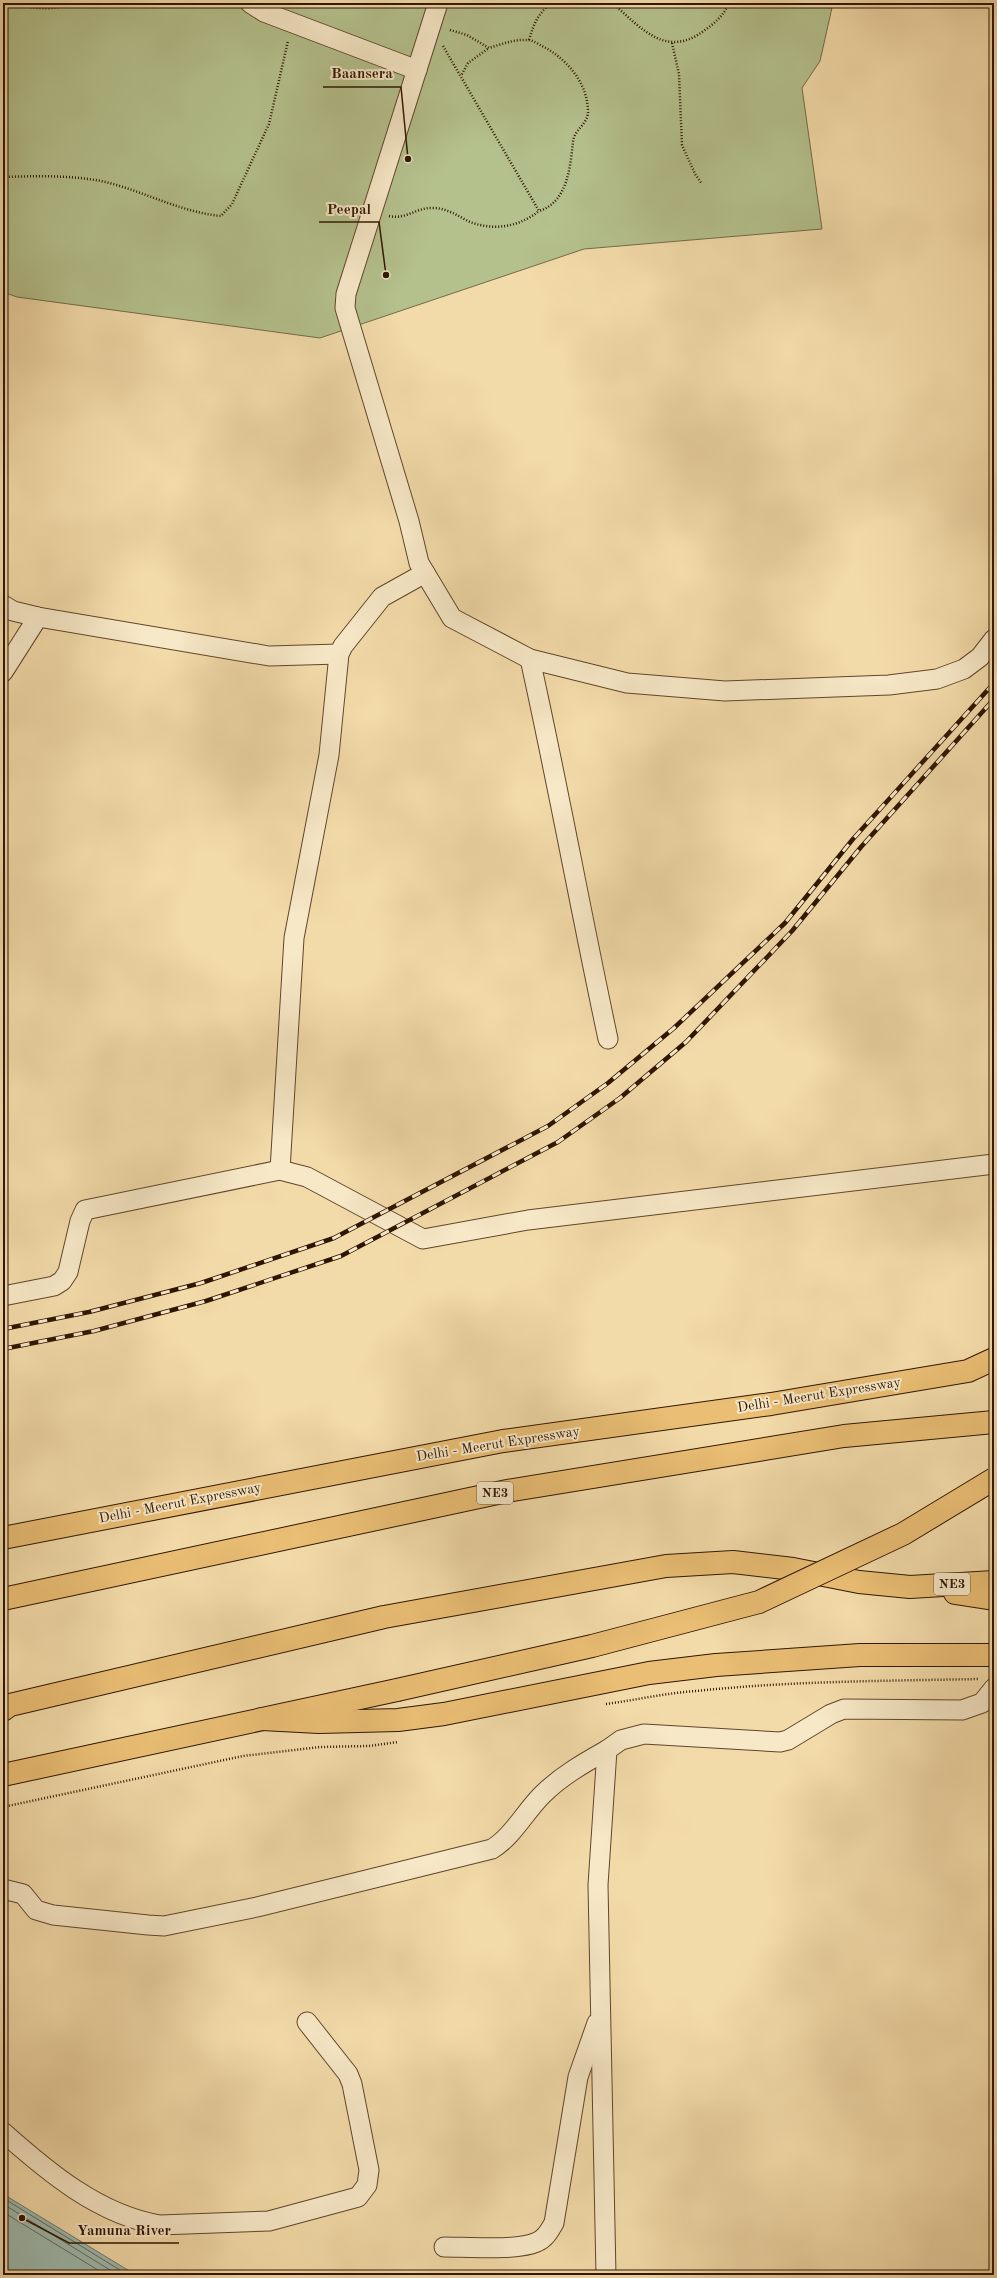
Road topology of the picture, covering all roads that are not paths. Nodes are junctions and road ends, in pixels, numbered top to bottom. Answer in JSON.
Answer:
{"nodes":[{"id":1,"x":250,"y":3,"type":"edge"},
{"id":2,"x":438,"y":3,"type":"edge"},
{"id":3,"x":417,"y":70,"type":"junction"},
{"id":4,"x":425,"y":573,"type":"junction"},
{"id":5,"x":3,"y":605,"type":"edge"},
{"id":6,"x":38,"y":618,"type":"junction"},
{"id":7,"x":994,"y":639,"type":"edge"},
{"id":8,"x":339,"y":654,"type":"junction"},
{"id":9,"x":530,"y":659,"type":"junction"},
{"id":10,"x":3,"y":672,"type":"edge"},
{"id":11,"x":608,"y":1039,"type":"dead end"},
{"id":12,"x":994,"y":1164,"type":"edge"},
{"id":13,"x":280,"y":1170,"type":"junction"},
{"id":14,"x":3,"y":1296,"type":"edge"},
{"id":15,"x":994,"y":1359,"type":"edge"},
{"id":16,"x":994,"y":1422,"type":"edge"},
{"id":17,"x":994,"y":1478,"type":"edge"},
{"id":18,"x":3,"y":1538,"type":"edge"},
{"id":19,"x":994,"y":1582,"type":"edge"},
{"id":20,"x":910,"y":1587,"type":"junction"},
{"id":21,"x":3,"y":1599,"type":"edge"},
{"id":22,"x":994,"y":1599,"type":"edge"},
{"id":23,"x":994,"y":1655,"type":"edge"},
{"id":24,"x":988,"y":1684,"type":"edge"},
{"id":25,"x":5,"y":1706,"type":"edge"},
{"id":26,"x":262,"y":1719,"type":"junction"},
{"id":27,"x":607,"y":1750,"type":"junction"},
{"id":28,"x":3,"y":1775,"type":"edge"},
{"id":29,"x":3,"y":1889,"type":"edge"},
{"id":30,"x":601,"y":2010,"type":"junction"},
{"id":31,"x":307,"y":2022,"type":"dead end"},
{"id":32,"x":3,"y":2132,"type":"edge"},
{"id":33,"x":444,"y":2247,"type":"dead end"},
{"id":34,"x":606,"y":2275,"type":"edge"}],
"edges":[{"from":1,"to":3,"type":"street"},
{"from":2,"to":3,"type":"street"},
{"from":3,"to":4,"type":"street"},
{"from":4,"to":8,"type":"street"},
{"from":4,"to":9,"type":"street"},
{"from":5,"to":6,"type":"street"},
{"from":6,"to":8,"type":"street"},
{"from":6,"to":10,"type":"street"},
{"from":7,"to":9,"type":"street"},
{"from":8,"to":13,"type":"street"},
{"from":9,"to":11,"type":"street"},
{"from":12,"to":13,"type":"street"},
{"from":13,"to":14,"type":"street"},
{"from":15,"to":18,"type":"highway","name":"Delhi - Meerut Expressway"},
{"from":16,"to":21,"type":"highway","number":"NE3"},
{"from":17,"to":26,"type":"highway","bridge":true},
{"from":19,"to":20,"type":"highway","number":"NE3"},
{"from":20,"to":22,"type":"highway"},
{"from":20,"to":25,"type":"highway","number":"NE3"},
{"from":23,"to":26,"type":"highway"},
{"from":24,"to":27,"type":"street"},
{"from":26,"to":28,"type":"highway"},
{"from":27,"to":29,"type":"street"},
{"from":27,"to":30,"type":"street"},
{"from":30,"to":33,"type":"street"},
{"from":30,"to":34,"type":"street"},
{"from":31,"to":32,"type":"street"}]}
